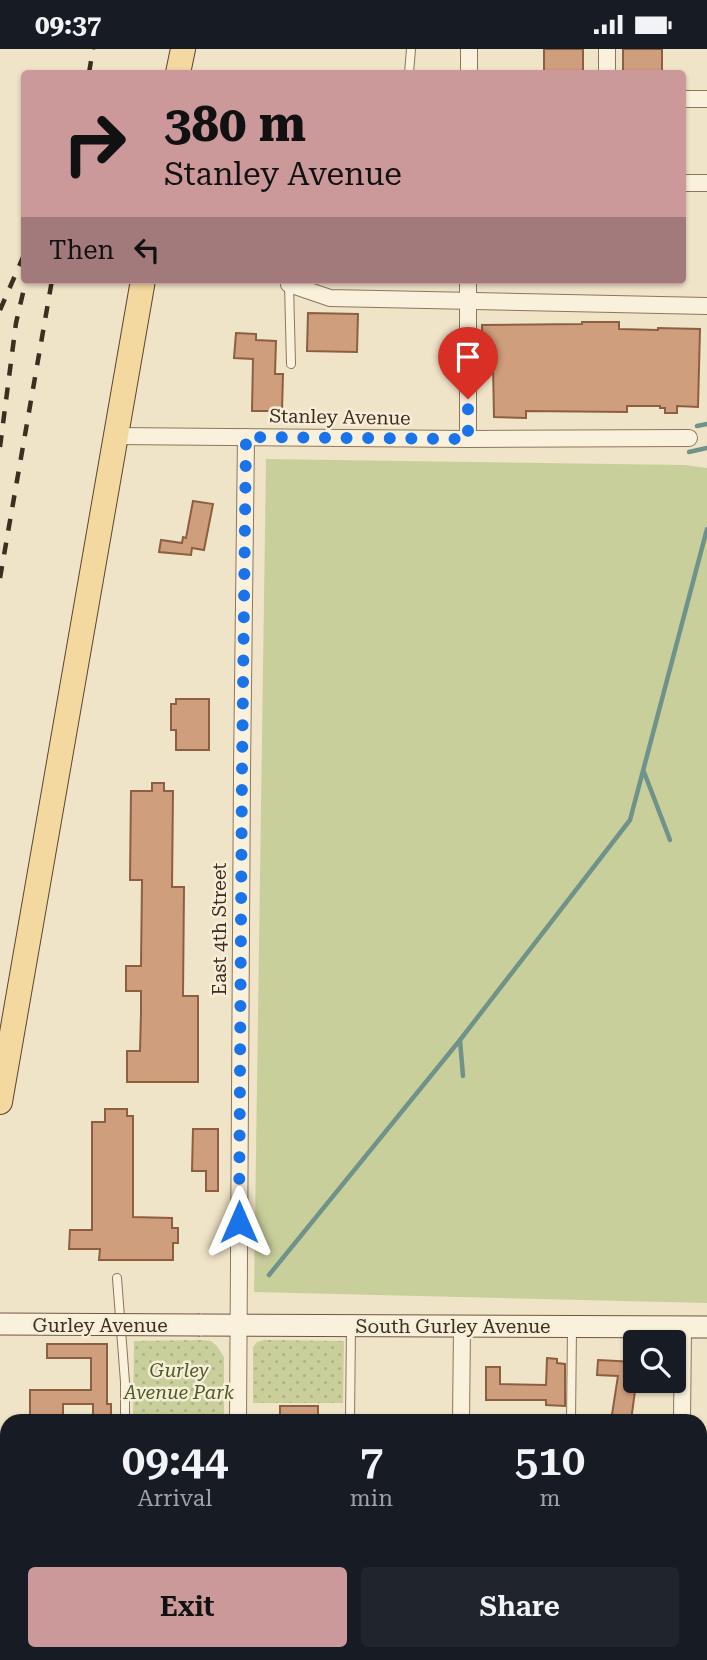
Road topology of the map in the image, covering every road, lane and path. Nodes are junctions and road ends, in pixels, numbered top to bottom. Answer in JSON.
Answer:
{"nodes":[{"id":1,"x":183,"y":49,"type":"edge"},
{"id":2,"x":411,"y":49,"type":"edge"},
{"id":3,"x":469,"y":49,"type":"edge"},
{"id":4,"x":607,"y":49,"type":"edge"},
{"id":5,"x":179,"y":70,"type":"edge"},
{"id":6,"x":409,"y":70,"type":"edge"},
{"id":7,"x":469,"y":70,"type":"edge"},
{"id":8,"x":607,"y":70,"type":"edge"},
{"id":9,"x":686,"y":99,"type":"edge"},
{"id":10,"x":707,"y":99,"type":"edge"},
{"id":11,"x":686,"y":183,"type":"edge"},
{"id":12,"x":707,"y":183,"type":"edge"},
{"id":13,"x":142,"y":284,"type":"edge"},
{"id":14,"x":289,"y":284,"type":"edge"},
{"id":15,"x":294,"y":284,"type":"edge"},
{"id":16,"x":468,"y":284,"type":"edge"},
{"id":17,"x":467,"y":301,"type":"junction"},
{"id":18,"x":707,"y":306,"type":"edge"},
{"id":19,"x":291,"y":363,"type":"dead end"},
{"id":20,"x":116,"y":436,"type":"junction"},
{"id":21,"x":246,"y":437,"type":"junction"},
{"id":22,"x":468,"y":439,"type":"junction"},
{"id":23,"x":689,"y":439,"type":"dead end"},
{"id":24,"x":0,"y":1102,"type":"edge"},
{"id":25,"x":117,"y":1278,"type":"dead end"},
{"id":26,"x":0,"y":1324,"type":"edge"},
{"id":27,"x":200,"y":1325,"type":"joint"},
{"id":28,"x":239,"y":1325,"type":"junction"},
{"id":29,"x":351,"y":1326,"type":"junction"},
{"id":30,"x":462,"y":1327,"type":"junction"},
{"id":31,"x":572,"y":1327,"type":"junction"},
{"id":32,"x":683,"y":1328,"type":"junction"},
{"id":33,"x":707,"y":1328,"type":"edge"},
{"id":34,"x":125,"y":1414,"type":"edge"},
{"id":35,"x":238,"y":1414,"type":"edge"},
{"id":36,"x":350,"y":1414,"type":"edge"},
{"id":37,"x":461,"y":1414,"type":"edge"},
{"id":38,"x":571,"y":1414,"type":"edge"},
{"id":39,"x":682,"y":1414,"type":"edge"}],
"edges":[{"from":1,"to":5,"type":"main road"},
{"from":2,"to":6,"type":"lane"},
{"from":3,"to":7,"type":"street"},
{"from":4,"to":8,"type":"street"},
{"from":9,"to":10,"type":"street"},
{"from":11,"to":12,"type":"street"},
{"from":13,"to":20,"type":"main road"},
{"from":14,"to":19,"type":"lane"},
{"from":15,"to":17,"type":"street"},
{"from":16,"to":17,"type":"street"},
{"from":17,"to":18,"type":"street"},
{"from":17,"to":22,"type":"street"},
{"from":20,"to":21,"type":"street","name":"Stanley Avenue"},
{"from":20,"to":24,"type":"main road"},
{"from":21,"to":22,"type":"street","name":"Stanley Avenue"},
{"from":21,"to":28,"type":"street","name":"East 4th Street"},
{"from":22,"to":23,"type":"street","name":"Stanley Avenue"},
{"from":25,"to":34,"type":"lane"},
{"from":26,"to":27,"type":"street","name":"Gurley Avenue","bridge":true},
{"from":27,"to":28,"type":"street","name":"South Gurley Avenue"},
{"from":28,"to":29,"type":"street","name":"South Gurley Avenue"},
{"from":28,"to":35,"type":"street","name":"East 4th Street"},
{"from":29,"to":30,"type":"street","name":"South Gurley Avenue"},
{"from":29,"to":36,"type":"lane"},
{"from":30,"to":31,"type":"street","name":"South Gurley Avenue"},
{"from":30,"to":37,"type":"street"},
{"from":31,"to":32,"type":"street","name":"South Gurley Avenue"},
{"from":31,"to":38,"type":"lane"},
{"from":32,"to":33,"type":"street","name":"South Gurley Avenue"},
{"from":32,"to":39,"type":"street"}]}
